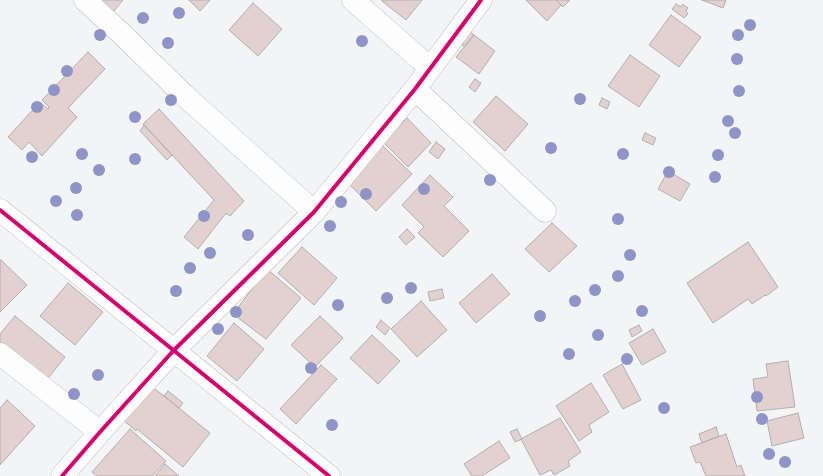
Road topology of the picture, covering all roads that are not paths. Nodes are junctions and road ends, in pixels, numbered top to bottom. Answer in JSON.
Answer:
{"nodes":[{"id":1,"x":85,"y":0,"type":"edge"},
{"id":2,"x":353,"y":0,"type":"edge"},
{"id":3,"x":481,"y":0,"type":"edge"},
{"id":4,"x":430,"y":68,"type":"junction"},
{"id":5,"x":415,"y":89,"type":"junction"},
{"id":6,"x":0,"y":210,"type":"edge"},
{"id":7,"x":545,"y":211,"type":"dead end"},
{"id":8,"x":314,"y":212,"type":"junction"},
{"id":9,"x":174,"y":350,"type":"junction"},
{"id":10,"x":0,"y":354,"type":"edge"},
{"id":11,"x":100,"y":432,"type":"junction"},
{"id":12,"x":62,"y":476,"type":"edge"},
{"id":13,"x":329,"y":476,"type":"edge"}],
"edges":[{"from":1,"to":8,"type":"street"},
{"from":2,"to":4,"type":"street"},
{"from":3,"to":4,"type":"street"},
{"from":4,"to":5,"type":"street"},
{"from":5,"to":7,"type":"street"},
{"from":5,"to":8,"type":"street"},
{"from":6,"to":9,"type":"street"},
{"from":8,"to":9,"type":"street"},
{"from":9,"to":11,"type":"street"},
{"from":9,"to":13,"type":"street"},
{"from":10,"to":11,"type":"street"},
{"from":11,"to":12,"type":"street"}]}
